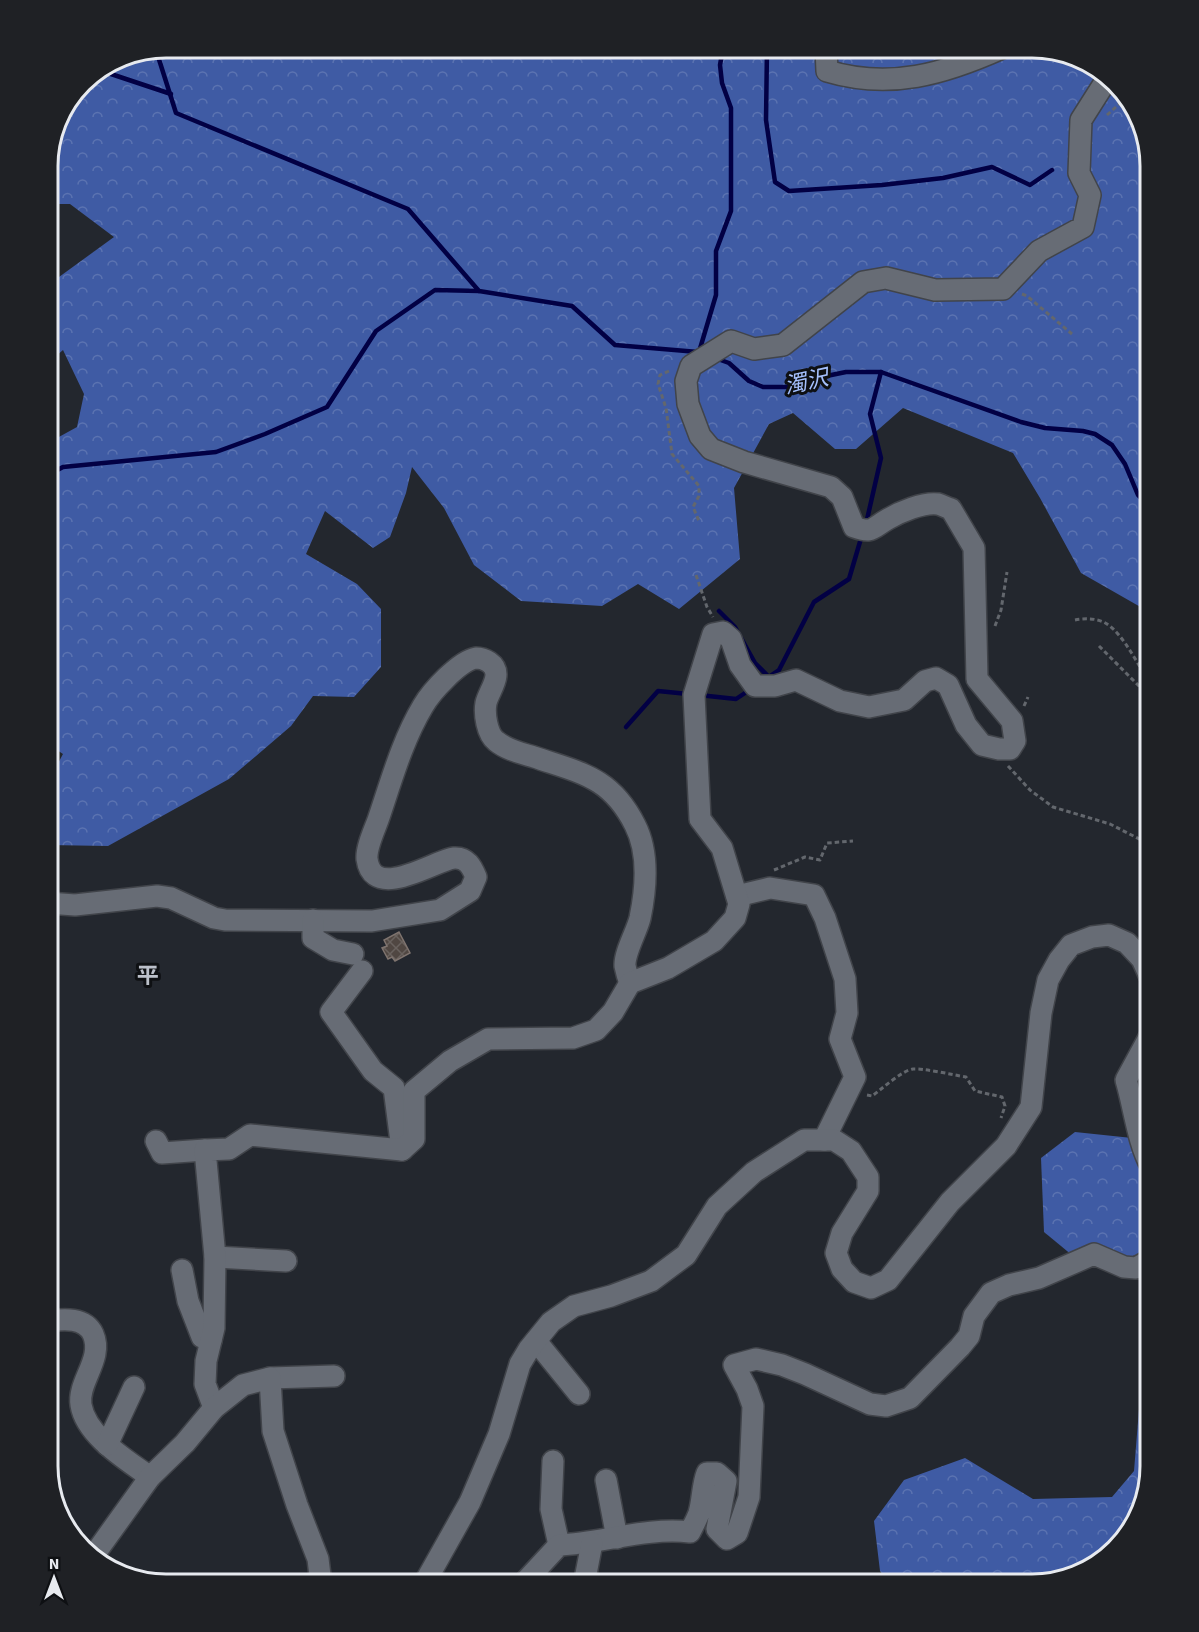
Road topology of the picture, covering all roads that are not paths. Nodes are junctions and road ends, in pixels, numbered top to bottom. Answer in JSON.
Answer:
{"nodes":[{"id":1,"x":826,"y":59,"type":"edge"},
{"id":2,"x":978,"y":59,"type":"edge"},
{"id":3,"x":1103,"y":85,"type":"edge"},
{"id":4,"x":737,"y":896,"type":"junction"},
{"id":5,"x":58,"y":904,"type":"edge"},
{"id":6,"x":313,"y":920,"type":"junction"},
{"id":7,"x":1140,"y":957,"type":"edge"},
{"id":8,"x":630,"y":983,"type":"junction"},
{"id":9,"x":1140,"y":1054,"type":"edge"},
{"id":10,"x":1140,"y":1115,"type":"edge"},
{"id":11,"x":375,"y":1128,"type":"dead end"},
{"id":12,"x":824,"y":1140,"type":"junction"},
{"id":13,"x":156,"y":1141,"type":"dead end"},
{"id":14,"x":359,"y":1148,"type":"junction"},
{"id":15,"x":205,"y":1150,"type":"junction"},
{"id":16,"x":402,"y":1150,"type":"junction"},
{"id":17,"x":215,"y":1257,"type":"junction"},
{"id":18,"x":286,"y":1261,"type":"dead end"},
{"id":19,"x":1140,"y":1266,"type":"edge"},
{"id":20,"x":182,"y":1270,"type":"dead end"},
{"id":21,"x":58,"y":1319,"type":"edge"},
{"id":22,"x":211,"y":1340,"type":"junction"},
{"id":23,"x":536,"y":1341,"type":"junction"},
{"id":24,"x":334,"y":1376,"type":"dead end"},
{"id":25,"x":270,"y":1378,"type":"junction"},
{"id":26,"x":134,"y":1387,"type":"dead end"},
{"id":27,"x":579,"y":1394,"type":"dead end"},
{"id":28,"x":214,"y":1408,"type":"junction"},
{"id":29,"x":107,"y":1445,"type":"junction"},
{"id":30,"x":553,"y":1461,"type":"dead end"},
{"id":31,"x":150,"y":1477,"type":"junction"},
{"id":32,"x":606,"y":1480,"type":"dead end"},
{"id":33,"x":617,"y":1538,"type":"junction"},
{"id":34,"x":592,"y":1543,"type":"junction"},
{"id":35,"x":559,"y":1545,"type":"junction"},
{"id":36,"x":98,"y":1549,"type":"edge"},
{"id":37,"x":320,"y":1573,"type":"edge"},
{"id":38,"x":430,"y":1573,"type":"edge"},
{"id":39,"x":533,"y":1573,"type":"edge"},
{"id":40,"x":586,"y":1573,"type":"edge"}],
"edges":[{"from":1,"to":2,"type":"street"},
{"from":3,"to":4,"type":"street"},
{"from":4,"to":8,"type":"street"},
{"from":4,"to":12,"type":"street"},
{"from":5,"to":6,"type":"street"},
{"from":6,"to":8,"type":"street"},
{"from":6,"to":16,"type":"street"},
{"from":7,"to":12,"type":"street"},
{"from":8,"to":16,"type":"street"},
{"from":9,"to":10,"type":"street"},
{"from":11,"to":14,"type":"street"},
{"from":12,"to":23,"type":"street"},
{"from":13,"to":15,"type":"street"},
{"from":14,"to":15,"type":"street"},
{"from":14,"to":16,"type":"street"},
{"from":15,"to":17,"type":"street"},
{"from":17,"to":18,"type":"street"},
{"from":17,"to":22,"type":"street"},
{"from":19,"to":33,"type":"street"},
{"from":20,"to":22,"type":"street"},
{"from":21,"to":29,"type":"street"},
{"from":22,"to":28,"type":"street"},
{"from":23,"to":27,"type":"street"},
{"from":23,"to":38,"type":"street"},
{"from":24,"to":25,"type":"street"},
{"from":25,"to":28,"type":"street"},
{"from":25,"to":37,"type":"street"},
{"from":26,"to":29,"type":"street"},
{"from":28,"to":31,"type":"street"},
{"from":29,"to":31,"type":"street"},
{"from":30,"to":35,"type":"street"},
{"from":31,"to":36,"type":"street"},
{"from":32,"to":33,"type":"street"},
{"from":33,"to":34,"type":"street"},
{"from":34,"to":35,"type":"street"},
{"from":34,"to":40,"type":"street"},
{"from":35,"to":39,"type":"street"}]}
